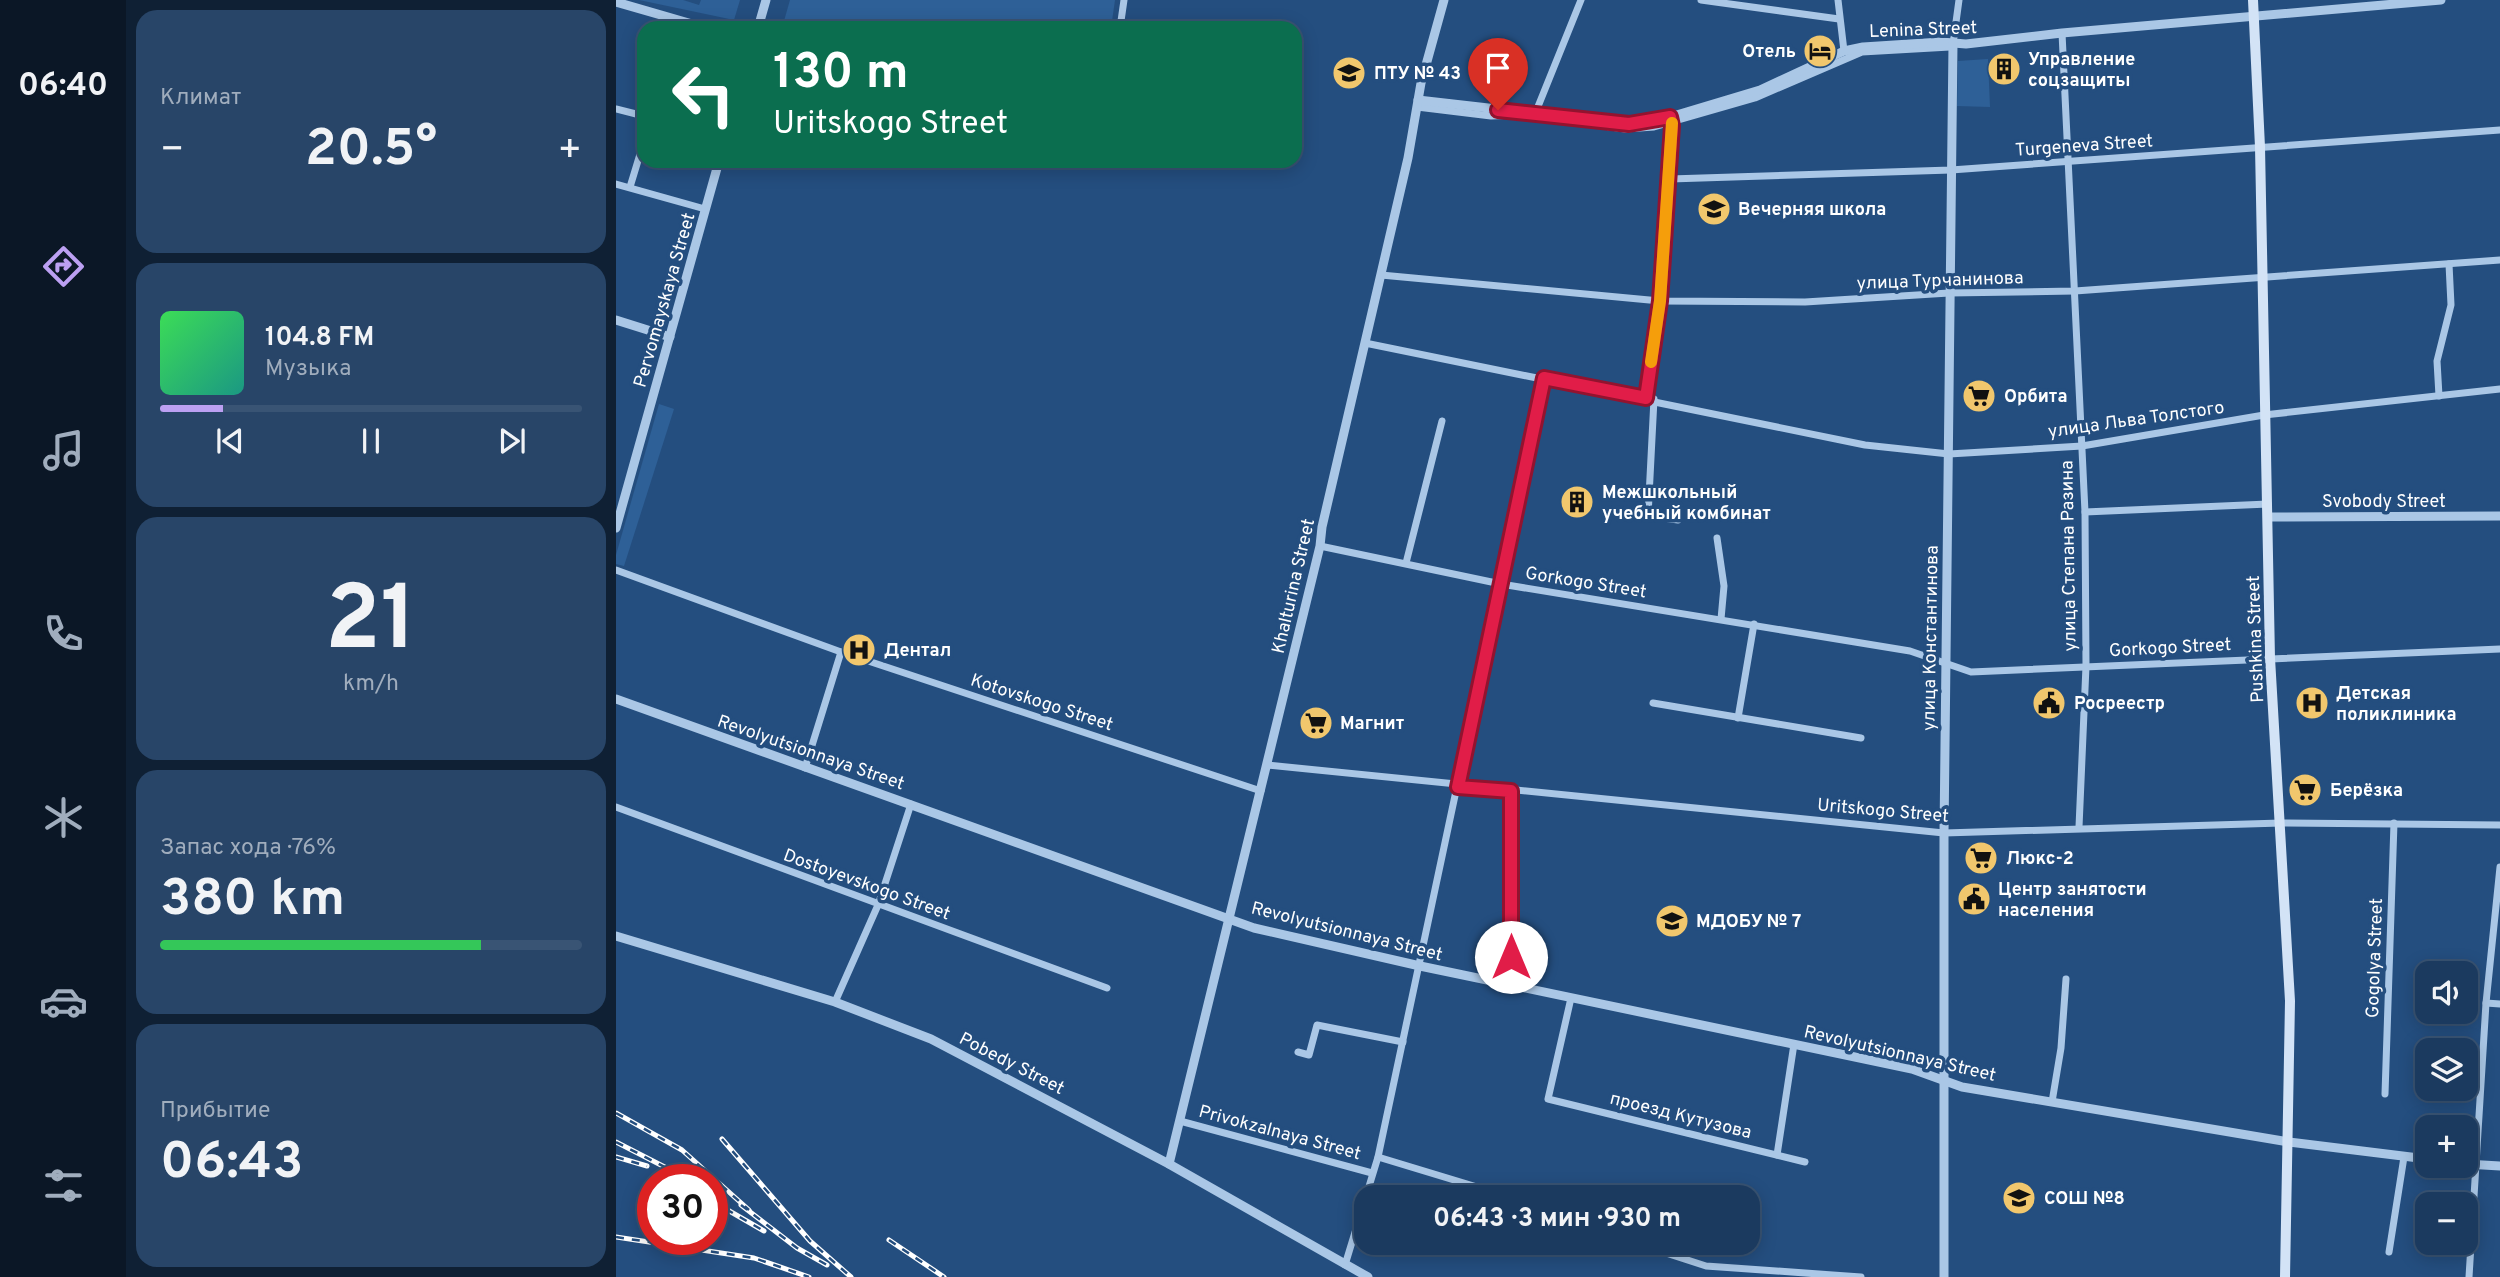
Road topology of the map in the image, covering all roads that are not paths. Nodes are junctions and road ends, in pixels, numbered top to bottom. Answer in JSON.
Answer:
{"nodes":[{"id":1,"x":766,"y":0,"type":"edge"},
{"id":2,"x":1124,"y":0,"type":"edge"},
{"id":3,"x":1444,"y":0,"type":"edge"},
{"id":4,"x":1450,"y":0,"type":"edge"},
{"id":5,"x":1581,"y":0,"type":"edge"},
{"id":6,"x":1701,"y":0,"type":"edge"},
{"id":7,"x":1838,"y":0,"type":"edge"},
{"id":8,"x":1959,"y":0,"type":"edge"},
{"id":9,"x":2253,"y":0,"type":"edge"},
{"id":10,"x":2441,"y":0,"type":"edge"},
{"id":11,"x":616,"y":2,"type":"edge"},
{"id":12,"x":1441,"y":13,"type":"junction"},
{"id":13,"x":2253,"y":16,"type":"junction"},
{"id":14,"x":1839,"y":19,"type":"junction"},
{"id":15,"x":682,"y":21,"type":"edge"},
{"id":16,"x":760,"y":21,"type":"edge"},
{"id":17,"x":1121,"y":21,"type":"edge"},
{"id":18,"x":2062,"y":33,"type":"junction"},
{"id":19,"x":1953,"y":46,"type":"junction"},
{"id":20,"x":1844,"y":51,"type":"junction"},
{"id":21,"x":1418,"y":104,"type":"junction"},
{"id":22,"x":616,"y":108,"type":"edge"},
{"id":23,"x":1535,"y":114,"type":"junction"},
{"id":24,"x":637,"y":115,"type":"edge"},
{"id":25,"x":1671,"y":120,"type":"junction"},
{"id":26,"x":2500,"y":130,"type":"edge"},
{"id":27,"x":2260,"y":147,"type":"junction"},
{"id":28,"x":2067,"y":163,"type":"junction"},
{"id":29,"x":637,"y":164,"type":"edge"},
{"id":30,"x":717,"y":168,"type":"edge"},
{"id":31,"x":1951,"y":170,"type":"junction"},
{"id":32,"x":1670,"y":178,"type":"junction"},
{"id":33,"x":616,"y":184,"type":"edge"},
{"id":34,"x":630,"y":187,"type":"junction"},
{"id":35,"x":705,"y":209,"type":"junction"},
{"id":36,"x":2500,"y":260,"type":"edge"},
{"id":37,"x":2449,"y":264,"type":"junction"},
{"id":38,"x":1381,"y":275,"type":"junction"},
{"id":39,"x":2263,"y":276,"type":"junction"},
{"id":40,"x":2075,"y":291,"type":"junction"},
{"id":41,"x":1949,"y":293,"type":"junction"},
{"id":42,"x":1660,"y":301,"type":"junction"},
{"id":43,"x":616,"y":320,"type":"edge"},
{"id":44,"x":670,"y":337,"type":"junction"},
{"id":45,"x":1365,"y":343,"type":"junction"},
{"id":46,"x":1544,"y":378,"type":"junction"},
{"id":47,"x":2500,"y":389,"type":"edge"},
{"id":48,"x":2439,"y":396,"type":"junction"},
{"id":49,"x":1650,"y":399,"type":"junction"},
{"id":50,"x":2264,"y":415,"type":"junction"},
{"id":51,"x":1442,"y":421,"type":"dead end"},
{"id":52,"x":2082,"y":446,"type":"junction"},
{"id":53,"x":1949,"y":454,"type":"junction"},
{"id":54,"x":2268,"y":504,"type":"junction"},
{"id":55,"x":2085,"y":512,"type":"junction"},
{"id":56,"x":2500,"y":516,"type":"edge"},
{"id":57,"x":2269,"y":517,"type":"junction"},
{"id":58,"x":1678,"y":520,"type":"dead end"},
{"id":59,"x":616,"y":528,"type":"edge"},
{"id":60,"x":1717,"y":538,"type":"dead end"},
{"id":61,"x":1320,"y":545,"type":"junction"},
{"id":62,"x":1406,"y":563,"type":"junction"},
{"id":63,"x":616,"y":570,"type":"edge"},
{"id":64,"x":1501,"y":584,"type":"junction"},
{"id":65,"x":1721,"y":619,"type":"junction"},
{"id":66,"x":1754,"y":624,"type":"junction"},
{"id":67,"x":2500,"y":649,"type":"edge"},
{"id":68,"x":841,"y":652,"type":"junction"},
{"id":69,"x":2270,"y":658,"type":"junction"},
{"id":70,"x":1945,"y":662,"type":"junction"},
{"id":71,"x":2086,"y":666,"type":"junction"},
{"id":72,"x":616,"y":699,"type":"edge"},
{"id":73,"x":1653,"y":703,"type":"dead end"},
{"id":74,"x":1738,"y":718,"type":"junction"},
{"id":75,"x":1861,"y":738,"type":"dead end"},
{"id":76,"x":1267,"y":765,"type":"junction"},
{"id":77,"x":805,"y":768,"type":"junction"},
{"id":78,"x":1458,"y":787,"type":"junction"},
{"id":79,"x":1261,"y":791,"type":"junction"},
{"id":80,"x":1511,"y":791,"type":"junction"},
{"id":81,"x":911,"y":804,"type":"junction"},
{"id":82,"x":616,"y":807,"type":"edge"},
{"id":83,"x":2394,"y":823,"type":"junction"},
{"id":84,"x":2281,"y":824,"type":"junction"},
{"id":85,"x":2500,"y":825,"type":"edge"},
{"id":86,"x":2079,"y":827,"type":"junction"},
{"id":87,"x":1944,"y":833,"type":"junction"},
{"id":88,"x":2500,"y":867,"type":"edge"},
{"id":89,"x":878,"y":905,"type":"junction"},
{"id":90,"x":1231,"y":918,"type":"junction"},
{"id":91,"x":616,"y":936,"type":"edge"},
{"id":92,"x":1420,"y":966,"type":"junction"},
{"id":93,"x":2066,"y":979,"type":"dead end"},
{"id":94,"x":1511,"y":985,"type":"junction"},
{"id":95,"x":1107,"y":988,"type":"dead end"},
{"id":96,"x":1571,"y":998,"type":"junction"},
{"id":97,"x":835,"y":1002,"type":"junction"},
{"id":98,"x":2486,"y":1003,"type":"junction"},
{"id":99,"x":2500,"y":1004,"type":"edge"},
{"id":100,"x":1403,"y":1042,"type":"junction"},
{"id":101,"x":1794,"y":1044,"type":"junction"},
{"id":102,"x":1298,"y":1052,"type":"dead end"},
{"id":103,"x":1942,"y":1079,"type":"junction"},
{"id":104,"x":2385,"y":1094,"type":"dead end"},
{"id":105,"x":2052,"y":1102,"type":"junction"},
{"id":106,"x":2475,"y":1115,"type":"edge"},
{"id":107,"x":1180,"y":1121,"type":"junction"},
{"id":108,"x":2289,"y":1142,"type":"junction"},
{"id":109,"x":1777,"y":1155,"type":"junction"},
{"id":110,"x":1378,"y":1157,"type":"junction"},
{"id":111,"x":2404,"y":1157,"type":"junction"},
{"id":112,"x":2415,"y":1158,"type":"edge"},
{"id":113,"x":1805,"y":1162,"type":"dead end"},
{"id":114,"x":1169,"y":1164,"type":"junction"},
{"id":115,"x":2478,"y":1165,"type":"edge"},
{"id":116,"x":2500,"y":1166,"type":"edge"},
{"id":117,"x":1372,"y":1173,"type":"junction"},
{"id":118,"x":2470,"y":1178,"type":"edge"},
{"id":119,"x":1470,"y":1185,"type":"edge"},
{"id":120,"x":2389,"y":1252,"type":"dead end"},
{"id":121,"x":1672,"y":1255,"type":"edge"},
{"id":122,"x":1345,"y":1265,"type":"junction"},
{"id":123,"x":1368,"y":1277,"type":"edge"},
{"id":124,"x":1861,"y":1277,"type":"edge"},
{"id":125,"x":1944,"y":1277,"type":"edge"},
{"id":126,"x":2286,"y":1277,"type":"edge"},
{"id":127,"x":2469,"y":1277,"type":"edge"}],
"edges":[{"from":1,"to":16,"type":"street"},
{"from":2,"to":17,"type":"street"},
{"from":3,"to":12,"type":"street","name":"Khalturina Street"},
{"from":4,"to":12,"type":"street","name":"Khalturina Street"},
{"from":5,"to":23,"type":"street"},
{"from":6,"to":14,"type":"street"},
{"from":7,"to":14,"type":"street"},
{"from":8,"to":19,"type":"street","name":"улица Константинова"},
{"from":9,"to":13,"type":"main road","name":"Pushkina Street"},
{"from":10,"to":13,"type":"street","name":"Lenina Street"},
{"from":11,"to":15,"type":"street"},
{"from":12,"to":21,"type":"street","name":"Khalturina Street"},
{"from":13,"to":18,"type":"street","name":"Lenina Street"},
{"from":13,"to":27,"type":"main road","name":"Pushkina Street"},
{"from":14,"to":20,"type":"street"},
{"from":18,"to":19,"type":"street","name":"Lenina Street"},
{"from":18,"to":28,"type":"street","name":"улица Степана Разина"},
{"from":19,"to":20,"type":"street","name":"Lenina Street"},
{"from":19,"to":25,"type":"street"},
{"from":19,"to":31,"type":"street","name":"улица Константинова"},
{"from":20,"to":25,"type":"street","name":"Lenina Street"},
{"from":21,"to":23,"type":"street","name":"Lenina Street"},
{"from":21,"to":25,"type":"street"},
{"from":21,"to":38,"type":"street","name":"Khalturina Street"},
{"from":22,"to":24,"type":"street"},
{"from":23,"to":25,"type":"street","name":"Lenina Street"},
{"from":25,"to":32,"type":"street"},
{"from":26,"to":27,"type":"street","name":"Turgeneva Street"},
{"from":27,"to":28,"type":"street","name":"Turgeneva Street"},
{"from":27,"to":39,"type":"main road","name":"Pushkina Street"},
{"from":28,"to":31,"type":"street","name":"Turgeneva Street"},
{"from":28,"to":40,"type":"street","name":"улица Степана Разина"},
{"from":29,"to":34,"type":"street"},
{"from":30,"to":35,"type":"street","name":"Pervomayskaya Street"},
{"from":31,"to":32,"type":"street","name":"Turgeneva Street"},
{"from":31,"to":41,"type":"street","name":"улица Константинова"},
{"from":32,"to":42,"type":"street"},
{"from":33,"to":34,"type":"street"},
{"from":34,"to":35,"type":"street"},
{"from":35,"to":44,"type":"street","name":"Pervomayskaya Street"},
{"from":36,"to":37,"type":"street","name":"улица Турчанинова"},
{"from":37,"to":39,"type":"street","name":"улица Турчанинова"},
{"from":37,"to":48,"type":"street"},
{"from":38,"to":42,"type":"street","name":"улица Турчанинова"},
{"from":38,"to":45,"type":"street","name":"Khalturina Street"},
{"from":39,"to":40,"type":"street","name":"улица Турчанинова"},
{"from":39,"to":50,"type":"main road","name":"Pushkina Street"},
{"from":40,"to":41,"type":"street","name":"улица Турчанинова"},
{"from":40,"to":52,"type":"street","name":"улица Степана Разина"},
{"from":41,"to":42,"type":"street","name":"улица Турчанинова"},
{"from":41,"to":53,"type":"street","name":"улица Константинова"},
{"from":42,"to":49,"type":"street"},
{"from":43,"to":44,"type":"street"},
{"from":44,"to":59,"type":"street","name":"Pervomayskaya Street"},
{"from":45,"to":46,"type":"street","name":"улица Льва Толстого"},
{"from":45,"to":61,"type":"street","name":"Khalturina Street"},
{"from":46,"to":49,"type":"street","name":"улица Льва Толстого"},
{"from":46,"to":64,"type":"street"},
{"from":47,"to":48,"type":"street","name":"улица Льва Толстого"},
{"from":48,"to":50,"type":"street","name":"улица Льва Толстого"},
{"from":49,"to":53,"type":"street","name":"улица Льва Толстого"},
{"from":49,"to":58,"type":"street"},
{"from":50,"to":52,"type":"street","name":"улица Льва Толстого"},
{"from":50,"to":54,"type":"main road","name":"Pushkina Street"},
{"from":51,"to":62,"type":"street"},
{"from":52,"to":53,"type":"street","name":"улица Льва Толстого"},
{"from":52,"to":55,"type":"street","name":"улица Степана Разина"},
{"from":53,"to":70,"type":"street","name":"улица Константинова"},
{"from":54,"to":55,"type":"street"},
{"from":54,"to":57,"type":"main road","name":"Pushkina Street"},
{"from":55,"to":71,"type":"street","name":"улица Степана Разина"},
{"from":56,"to":57,"type":"street","name":"Svobody Street"},
{"from":57,"to":69,"type":"main road","name":"Pushkina Street"},
{"from":60,"to":65,"type":"street"},
{"from":61,"to":62,"type":"street","name":"Gorkogo Street"},
{"from":61,"to":76,"type":"street","name":"Khalturina Street"},
{"from":62,"to":64,"type":"street","name":"Gorkogo Street"},
{"from":63,"to":68,"type":"street","name":"Kotovskogo Street"},
{"from":64,"to":65,"type":"street","name":"Gorkogo Street"},
{"from":64,"to":78,"type":"street"},
{"from":65,"to":66,"type":"street","name":"Gorkogo Street"},
{"from":66,"to":70,"type":"street","name":"Gorkogo Street"},
{"from":66,"to":74,"type":"street"},
{"from":67,"to":69,"type":"street","name":"Gorkogo Street"},
{"from":68,"to":77,"type":"street"},
{"from":68,"to":79,"type":"street","name":"Kotovskogo Street"},
{"from":69,"to":71,"type":"street","name":"Gorkogo Street"},
{"from":69,"to":84,"type":"main road","name":"Pushkina Street"},
{"from":70,"to":71,"type":"street","name":"Gorkogo Street"},
{"from":70,"to":87,"type":"street","name":"улица Константинова"},
{"from":71,"to":86,"type":"street","name":"улица Степана Разина"},
{"from":72,"to":77,"type":"street","name":"Revolyutsionnaya Street"},
{"from":73,"to":74,"type":"street"},
{"from":74,"to":75,"type":"street"},
{"from":76,"to":78,"type":"street","name":"Uritskogo Street"},
{"from":76,"to":79,"type":"street","name":"Khalturina Street"},
{"from":77,"to":81,"type":"street","name":"Revolyutsionnaya Street"},
{"from":78,"to":80,"type":"street","name":"Uritskogo Street"},
{"from":78,"to":92,"type":"street"},
{"from":79,"to":90,"type":"street","name":"Khalturina Street"},
{"from":80,"to":87,"type":"street","name":"Uritskogo Street"},
{"from":80,"to":94,"type":"street"},
{"from":81,"to":89,"type":"street"},
{"from":81,"to":90,"type":"street","name":"Revolyutsionnaya Street"},
{"from":82,"to":89,"type":"street","name":"Dostoyevskogo Street"},
{"from":83,"to":84,"type":"street","name":"Uritskogo Street"},
{"from":83,"to":85,"type":"street","name":"Uritskogo Street"},
{"from":83,"to":104,"type":"street","name":"Gogolya Street"},
{"from":84,"to":86,"type":"street","name":"Uritskogo Street"},
{"from":84,"to":108,"type":"main road","name":"Pushkina Street"},
{"from":86,"to":87,"type":"street","name":"Uritskogo Street"},
{"from":87,"to":103,"type":"street","name":"улица Константинова"},
{"from":88,"to":98,"type":"street"},
{"from":89,"to":95,"type":"street","name":"Dostoyevskogo Street"},
{"from":89,"to":97,"type":"street"},
{"from":90,"to":92,"type":"street","name":"Revolyutsionnaya Street"},
{"from":90,"to":107,"type":"street","name":"Khalturina Street"},
{"from":91,"to":97,"type":"street","name":"Pobedy Street"},
{"from":92,"to":94,"type":"street","name":"Revolyutsionnaya Street"},
{"from":92,"to":100,"type":"street"},
{"from":93,"to":105,"type":"street"},
{"from":94,"to":96,"type":"street","name":"Revolyutsionnaya Street"},
{"from":96,"to":101,"type":"street","name":"Revolyutsionnaya Street"},
{"from":96,"to":109,"type":"street","name":"проезд Кутузова"},
{"from":97,"to":114,"type":"street","name":"Pobedy Street"},
{"from":98,"to":99,"type":"street"},
{"from":98,"to":106,"type":"street"},
{"from":100,"to":102,"type":"street"},
{"from":100,"to":110,"type":"street"},
{"from":101,"to":103,"type":"street","name":"Revolyutsionnaya Street"},
{"from":101,"to":109,"type":"street"},
{"from":103,"to":105,"type":"street","name":"Revolyutsionnaya Street"},
{"from":103,"to":125,"type":"street","name":"улица Константинова"},
{"from":105,"to":108,"type":"street","name":"Revolyutsionnaya Street"},
{"from":107,"to":114,"type":"street","name":"Khalturina Street"},
{"from":107,"to":117,"type":"street","name":"Privokzalnaya Street"},
{"from":108,"to":111,"type":"street","name":"Revolyutsionnaya Street"},
{"from":108,"to":126,"type":"main road","name":"Pushkina Street"},
{"from":109,"to":113,"type":"street","name":"проезд Кутузова"},
{"from":110,"to":117,"type":"street"},
{"from":110,"to":119,"type":"street","name":"Privokzalnaya Street"},
{"from":111,"to":112,"type":"street","name":"Revolyutsionnaya Street"},
{"from":111,"to":120,"type":"street"},
{"from":114,"to":122,"type":"street","name":"Pobedy Street"},
{"from":115,"to":116,"type":"street"},
{"from":117,"to":122,"type":"street"},
{"from":118,"to":127,"type":"street"},
{"from":121,"to":124,"type":"street"},
{"from":122,"to":123,"type":"street","name":"Pobedy Street"}]}
